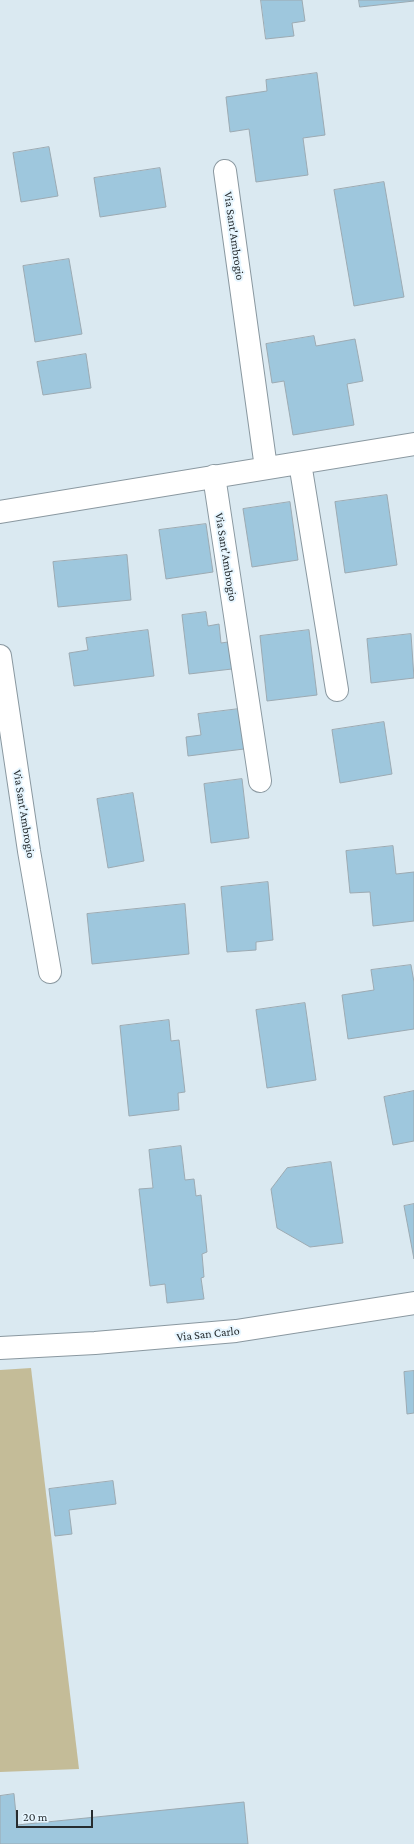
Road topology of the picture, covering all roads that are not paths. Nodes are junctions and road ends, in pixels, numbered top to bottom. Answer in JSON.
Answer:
{"nodes":[{"id":1,"x":225,"y":171,"type":"dead end"},
{"id":2,"x":414,"y":444,"type":"edge"},
{"id":3,"x":300,"y":463,"type":"junction"},
{"id":4,"x":266,"y":468,"type":"junction"},
{"id":5,"x":214,"y":476,"type":"junction"},
{"id":6,"x":0,"y":512,"type":"edge"},
{"id":7,"x":0,"y":656,"type":"edge"},
{"id":8,"x":337,"y":690,"type":"dead end"},
{"id":9,"x":260,"y":781,"type":"dead end"},
{"id":10,"x":50,"y":972,"type":"dead end"},
{"id":11,"x":414,"y":1302,"type":"edge"},
{"id":12,"x":0,"y":1348,"type":"edge"}],
"edges":[{"from":1,"to":4,"type":"street","name":"Via Sant'Ambrogio"},
{"from":2,"to":3,"type":"street"},
{"from":3,"to":4,"type":"street"},
{"from":3,"to":8,"type":"street"},
{"from":4,"to":5,"type":"street"},
{"from":5,"to":6,"type":"street"},
{"from":5,"to":9,"type":"street","name":"Via Sant'Ambrogio"},
{"from":7,"to":10,"type":"street","name":"Via Sant'Ambrogio"},
{"from":11,"to":12,"type":"street","name":"Via San Carlo"}]}
